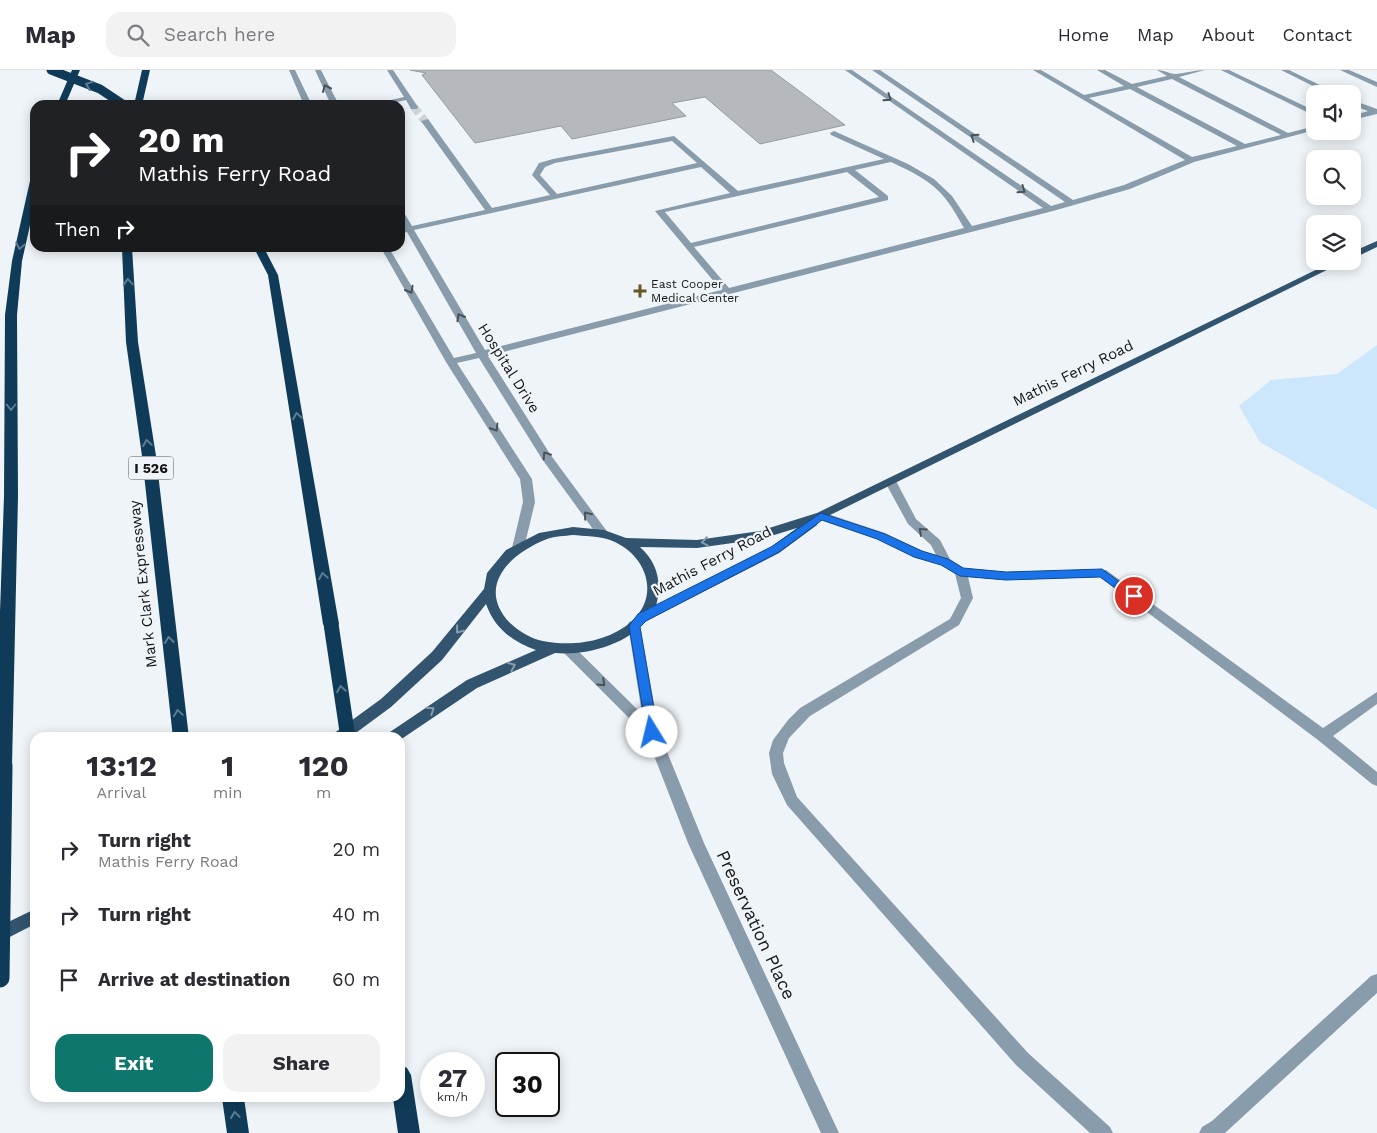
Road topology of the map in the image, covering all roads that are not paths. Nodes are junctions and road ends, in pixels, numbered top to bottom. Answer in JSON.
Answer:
{"nodes":[{"id":1,"x":51,"y":70,"type":"edge"},
{"id":2,"x":76,"y":70,"type":"edge"},
{"id":3,"x":146,"y":70,"type":"edge"},
{"id":4,"x":292,"y":70,"type":"edge"},
{"id":5,"x":318,"y":70,"type":"edge"},
{"id":6,"x":390,"y":70,"type":"edge"},
{"id":7,"x":864,"y":70,"type":"edge"},
{"id":8,"x":875,"y":70,"type":"edge"},
{"id":9,"x":1036,"y":70,"type":"edge"},
{"id":10,"x":1100,"y":70,"type":"edge"},
{"id":11,"x":1160,"y":70,"type":"edge"},
{"id":12,"x":1202,"y":70,"type":"edge"},
{"id":13,"x":1224,"y":70,"type":"edge"},
{"id":14,"x":1284,"y":70,"type":"edge"},
{"id":15,"x":1344,"y":70,"type":"edge"},
{"id":16,"x":850,"y":71,"type":"edge"},
{"id":17,"x":1174,"y":77,"type":"junction"},
{"id":18,"x":1316,"y":85,"type":"edge"},
{"id":19,"x":1377,"y":85,"type":"edge"},
{"id":20,"x":1131,"y":87,"type":"junction"},
{"id":21,"x":408,"y":98,"type":"junction"},
{"id":22,"x":1084,"y":98,"type":"junction"},
{"id":23,"x":63,"y":100,"type":"edge"},
{"id":24,"x":116,"y":100,"type":"edge"},
{"id":25,"x":139,"y":100,"type":"edge"},
{"id":26,"x":306,"y":100,"type":"edge"},
{"id":27,"x":333,"y":100,"type":"edge"},
{"id":28,"x":398,"y":100,"type":"edge"},
{"id":29,"x":1361,"y":106,"type":"edge"},
{"id":30,"x":414,"y":107,"type":"tunnel mouth"},
{"id":31,"x":1306,"y":110,"type":"edge"},
{"id":32,"x":1376,"y":112,"type":"edge"},
{"id":33,"x":1361,"y":116,"type":"edge"},
{"id":34,"x":425,"y":121,"type":"tunnel mouth"},
{"id":35,"x":1306,"y":130,"type":"edge"},
{"id":36,"x":834,"y":133,"type":"dead end"},
{"id":37,"x":1287,"y":135,"type":"junction"},
{"id":38,"x":1243,"y":146,"type":"junction"},
{"id":39,"x":889,"y":160,"type":"junction"},
{"id":40,"x":1191,"y":160,"type":"junction"},
{"id":41,"x":703,"y":164,"type":"junction"},
{"id":42,"x":849,"y":169,"type":"junction"},
{"id":43,"x":736,"y":194,"type":"junction"},
{"id":44,"x":554,"y":196,"type":"junction"},
{"id":45,"x":30,"y":203,"type":"edge"},
{"id":46,"x":1072,"y":203,"type":"junction"},
{"id":47,"x":1050,"y":209,"type":"junction"},
{"id":48,"x":489,"y":210,"type":"junction"},
{"id":49,"x":405,"y":230,"type":"edge"},
{"id":50,"x":970,"y":230,"type":"junction"},
{"id":51,"x":1377,"y":244,"type":"edge"},
{"id":52,"x":689,"y":246,"type":"junction"},
{"id":53,"x":127,"y":252,"type":"edge"},
{"id":54,"x":261,"y":252,"type":"edge"},
{"id":55,"x":387,"y":252,"type":"edge"},
{"id":56,"x":1361,"y":252,"type":"edge"},
{"id":57,"x":1323,"y":270,"type":"edge"},
{"id":58,"x":727,"y":291,"type":"junction"},
{"id":59,"x":481,"y":353,"type":"junction"},
{"id":60,"x":451,"y":362,"type":"junction"},
{"id":61,"x":891,"y":482,"type":"junction"},
{"id":62,"x":821,"y":516,"type":"junction"},
{"id":63,"x":602,"y":533,"type":"junction"},
{"id":64,"x":626,"y":542,"type":"junction"},
{"id":65,"x":518,"y":548,"type":"junction"},
{"id":66,"x":944,"y":562,"type":"junction"},
{"id":67,"x":960,"y":572,"type":"junction"},
{"id":68,"x":489,"y":592,"type":"junction"},
{"id":69,"x":638,"y":622,"type":"junction"},
{"id":70,"x":553,"y":648,"type":"junction"},
{"id":71,"x":567,"y":649,"type":"junction"},
{"id":72,"x":1377,"y":697,"type":"edge"},
{"id":73,"x":181,"y":732,"type":"edge"},
{"id":74,"x":346,"y":732,"type":"edge"},
{"id":75,"x":347,"y":732,"type":"edge"},
{"id":76,"x":401,"y":732,"type":"edge"},
{"id":77,"x":652,"y":732,"type":"junction"},
{"id":78,"x":1322,"y":736,"type":"junction"},
{"id":79,"x":1377,"y":780,"type":"edge"},
{"id":80,"x":30,"y":919,"type":"edge"},
{"id":81,"x":0,"y":934,"type":"edge"},
{"id":82,"x":0,"y":978,"type":"edge"},
{"id":83,"x":1377,"y":982,"type":"edge"},
{"id":84,"x":234,"y":1102,"type":"edge"},
{"id":85,"x":404,"y":1102,"type":"edge"},
{"id":86,"x":238,"y":1133,"type":"edge"},
{"id":87,"x":409,"y":1133,"type":"edge"},
{"id":88,"x":830,"y":1133,"type":"edge"},
{"id":89,"x":1104,"y":1133,"type":"edge"},
{"id":90,"x":1208,"y":1133,"type":"edge"}],
"edges":[{"from":24,"to":1,"type":"highway","one_way":true,"bridge":true},
{"from":2,"to":23,"type":"highway"},
{"from":3,"to":25,"type":"highway"},
{"from":4,"to":26,"type":"street"},
{"from":27,"to":5,"type":"street","one_way":true},
{"from":6,"to":21,"type":"street"},
{"from":7,"to":16,"type":"street"},
{"from":46,"to":8,"type":"street","one_way":true},
{"from":9,"to":22,"type":"street"},
{"from":10,"to":20,"type":"street"},
{"from":11,"to":17,"type":"street"},
{"from":12,"to":17,"type":"street"},
{"from":13,"to":31,"type":"street"},
{"from":14,"to":18,"type":"street"},
{"from":15,"to":19,"type":"street"},
{"from":16,"to":47,"type":"street","one_way":true},
{"from":17,"to":20,"type":"street"},
{"from":17,"to":37,"type":"street"},
{"from":20,"to":22,"type":"street"},
{"from":20,"to":38,"type":"street"},
{"from":21,"to":28,"type":"street"},
{"from":21,"to":30,"type":"street"},
{"from":22,"to":40,"type":"street"},
{"from":29,"to":32,"type":"street"},
{"from":32,"to":33,"type":"street"},
{"from":34,"to":48,"type":"street"},
{"from":35,"to":37,"type":"street"},
{"from":36,"to":39,"type":"street"},
{"from":37,"to":38,"type":"street"},
{"from":38,"to":40,"type":"street"},
{"from":39,"to":42,"type":"street"},
{"from":39,"to":50,"type":"street"},
{"from":40,"to":46,"type":"street"},
{"from":41,"to":43,"type":"street"},
{"from":41,"to":44,"type":"street"},
{"from":41,"to":44,"type":"street"},
{"from":42,"to":43,"type":"street"},
{"from":42,"to":52,"type":"street"},
{"from":43,"to":52,"type":"street"},
{"from":44,"to":48,"type":"street"},
{"from":45,"to":82,"type":"highway","one_way":true,"bridge":true},
{"from":46,"to":47,"type":"street"},
{"from":47,"to":50,"type":"street"},
{"from":48,"to":49,"type":"street"},
{"from":59,"to":49,"type":"street","name":"Hospital Drive","one_way":true},
{"from":50,"to":58,"type":"street"},
{"from":51,"to":56,"type":"main road"},
{"from":52,"to":58,"type":"street"},
{"from":73,"to":53,"type":"highway","name":"Mark Clark Expressway","number":"I 526","one_way":true},
{"from":75,"to":54,"type":"highway","one_way":true,"bridge":true},
{"from":55,"to":60,"type":"street","one_way":true},
{"from":57,"to":61,"type":"main road","name":"Mathis Ferry Road"},
{"from":58,"to":59,"type":"street"},
{"from":59,"to":60,"type":"street"},
{"from":63,"to":59,"type":"street","name":"Hospital Drive","one_way":true},
{"from":60,"to":65,"type":"street","one_way":true},
{"from":61,"to":62,"type":"main road","name":"Mathis Ferry Road"},
{"from":66,"to":61,"type":"street","one_way":true},
{"from":62,"to":64,"type":"main road","name":"Mathis Ferry Road","one_way":true},
{"from":62,"to":66,"type":"street"},
{"from":62,"to":69,"type":"main road","name":"Mathis Ferry Road"},
{"from":63,"to":64,"type":"main road"},
{"from":63,"to":65,"type":"main road"},
{"from":64,"to":69,"type":"main road"},
{"from":65,"to":68,"type":"main road"},
{"from":66,"to":67,"type":"street"},
{"from":67,"to":78,"type":"street"},
{"from":67,"to":89,"type":"street"},
{"from":68,"to":70,"type":"main road"},
{"from":68,"to":74,"type":"main road","one_way":true},
{"from":69,"to":71,"type":"main road"},
{"from":69,"to":77,"type":"street","name":"Preservation Place"},
{"from":70,"to":71,"type":"main road"},
{"from":76,"to":70,"type":"main road","one_way":true},
{"from":71,"to":77,"type":"street","name":"Preservation Place","one_way":true},
{"from":72,"to":78,"type":"street"},
{"from":77,"to":88,"type":"street","name":"Preservation Place"},
{"from":78,"to":79,"type":"street"},
{"from":80,"to":81,"type":"main road"},
{"from":83,"to":90,"type":"street"},
{"from":86,"to":84,"type":"highway","one_way":true},
{"from":85,"to":87,"type":"highway"}]}
